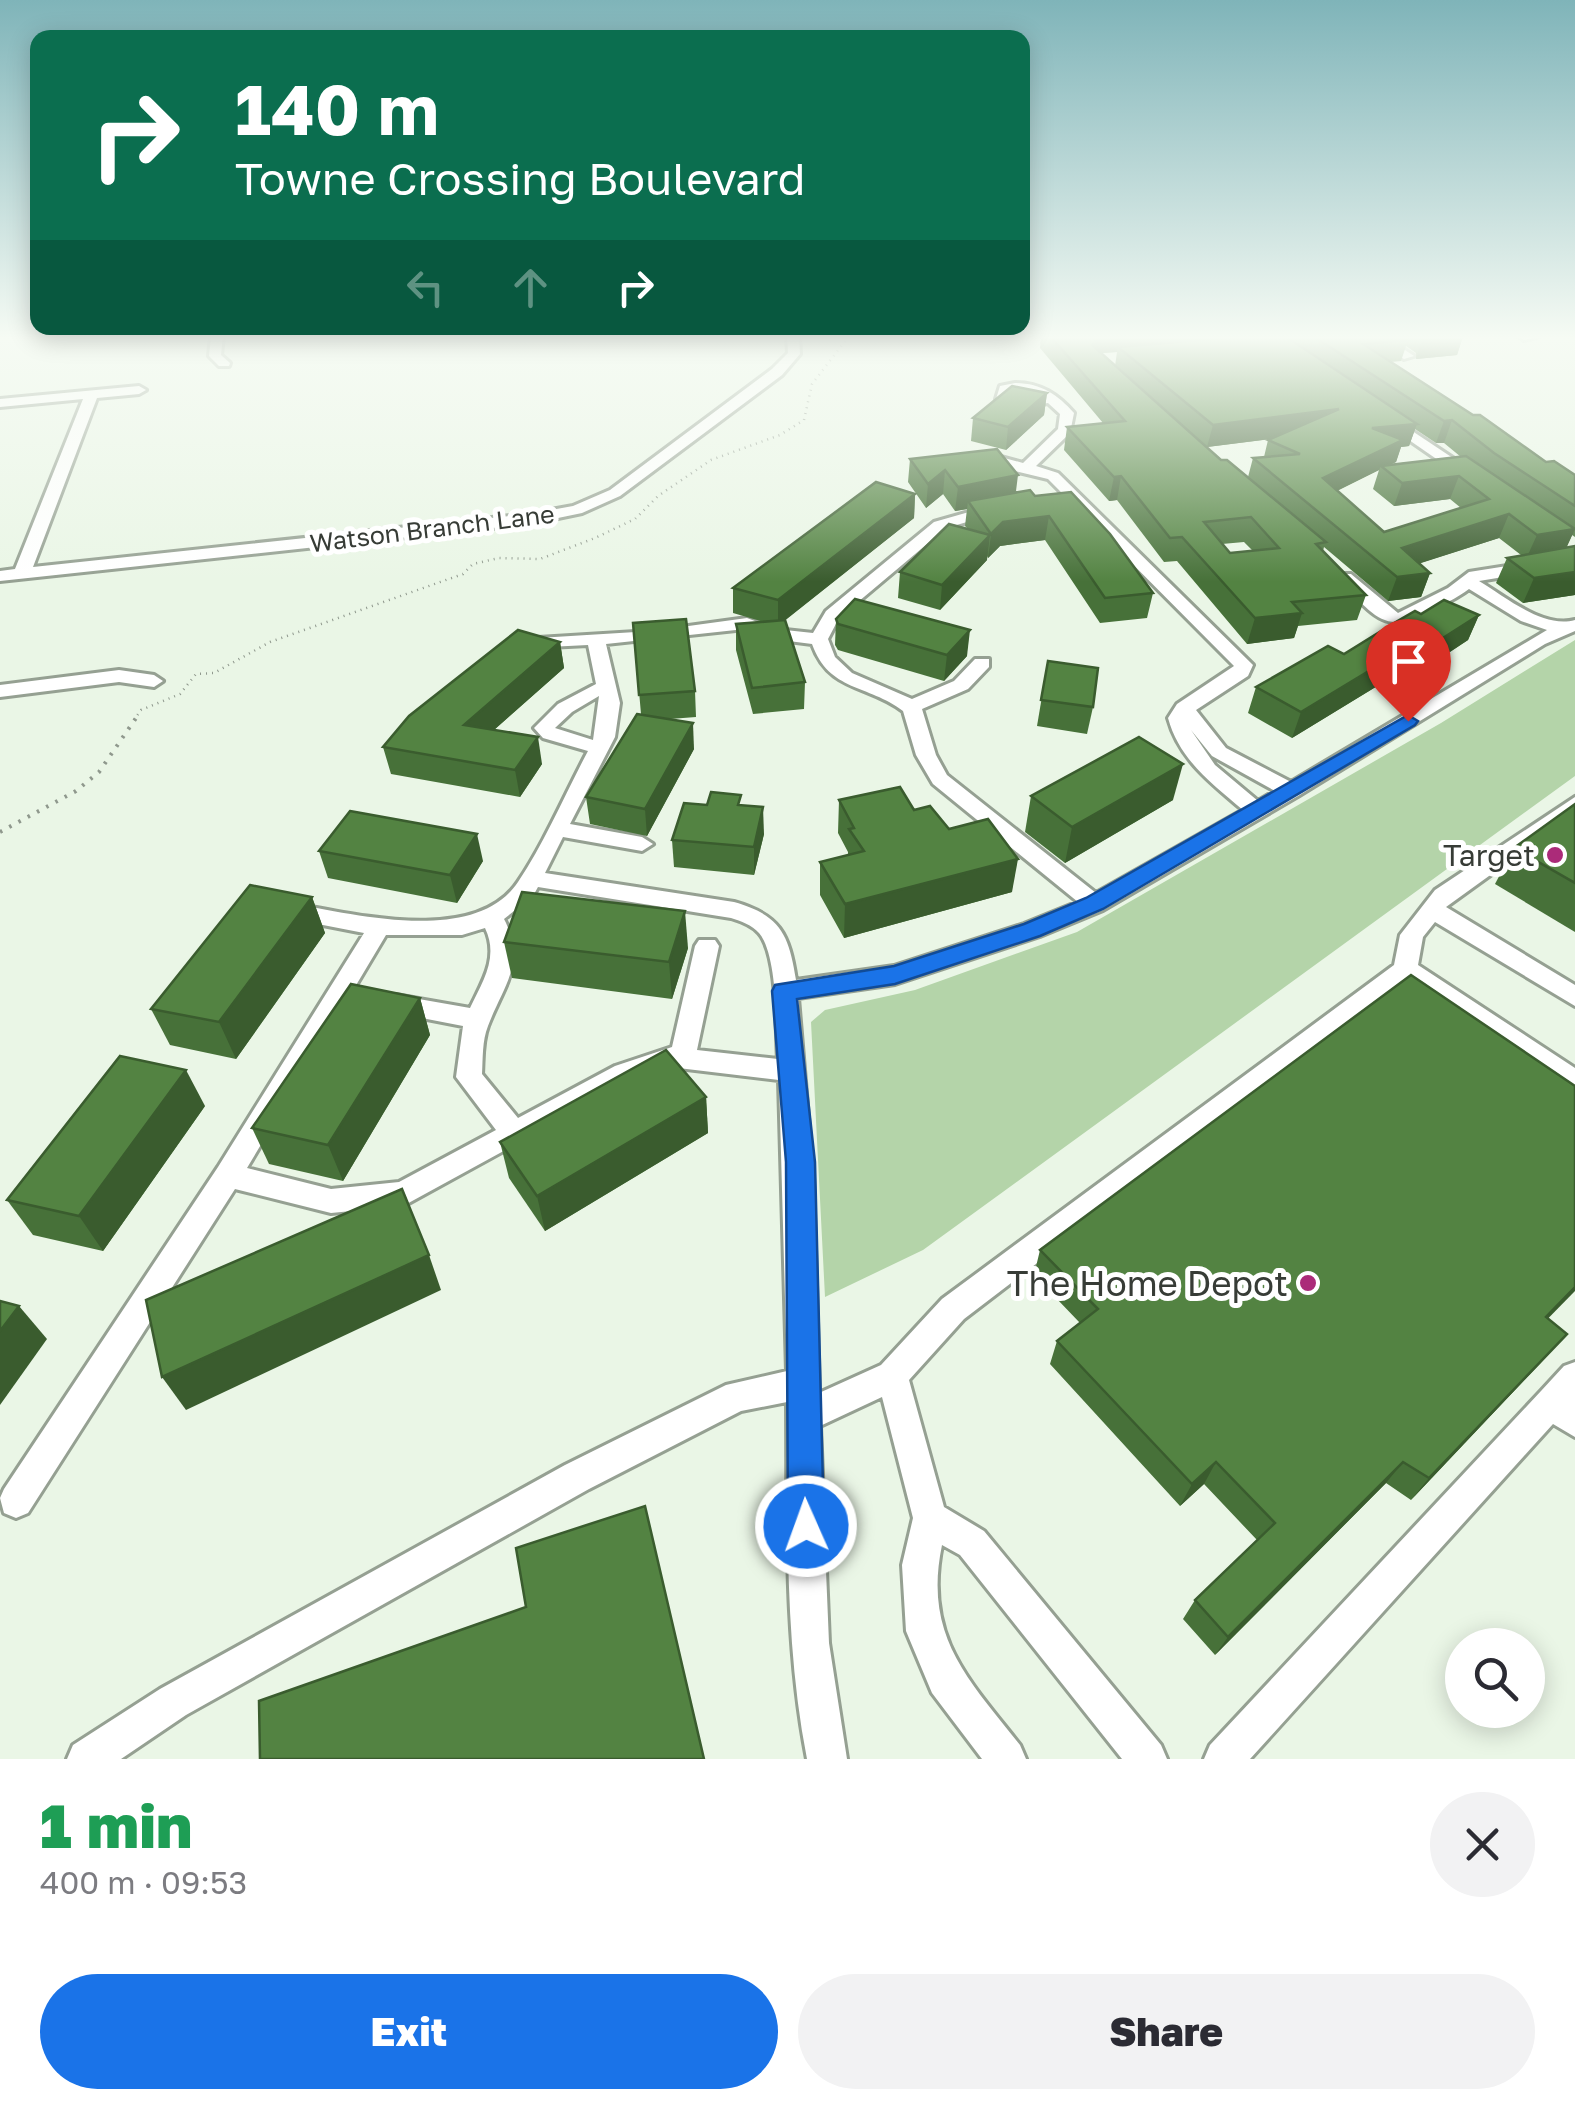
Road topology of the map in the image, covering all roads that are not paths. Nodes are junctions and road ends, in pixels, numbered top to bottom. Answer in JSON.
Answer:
{"nodes":[{"id":1,"x":81,"y":418,"type":"edge"},
{"id":2,"x":716,"y":418,"type":"edge"},
{"id":3,"x":1068,"y":418,"type":"edge"},
{"id":4,"x":1387,"y":418,"type":"edge"},
{"id":5,"x":960,"y":463,"type":"edge"},
{"id":6,"x":1026,"y":467,"type":"junction"},
{"id":7,"x":1478,"y":480,"type":"edge"},
{"id":8,"x":1078,"y":499,"type":"junction"},
{"id":9,"x":1046,"y":503,"type":"edge"},
{"id":10,"x":1012,"y":506,"type":"edge"},
{"id":11,"x":1574,"y":550,"type":"edge"},
{"id":12,"x":1332,"y":568,"type":"edge"},
{"id":13,"x":22,"y":574,"type":"junction"},
{"id":14,"x":0,"y":576,"type":"edge"},
{"id":15,"x":1461,"y":587,"type":"junction"},
{"id":16,"x":1568,"y":628,"type":"edge"},
{"id":17,"x":596,"y":638,"type":"junction"},
{"id":18,"x":819,"y":639,"type":"junction"},
{"id":19,"x":1540,"y":640,"type":"junction"},
{"id":20,"x":528,"y":644,"type":"edge"},
{"id":21,"x":982,"y":663,"type":"dead end"},
{"id":22,"x":154,"y":681,"type":"dead end"},
{"id":23,"x":608,"y":686,"type":"junction"},
{"id":24,"x":0,"y":691,"type":"edge"},
{"id":25,"x":910,"y":707,"type":"junction"},
{"id":26,"x":599,"y":748,"type":"junction"},
{"id":27,"x":1210,"y":756,"type":"junction"},
{"id":28,"x":1291,"y":791,"type":"junction"},
{"id":29,"x":1575,"y":804,"type":"edge"},
{"id":30,"x":1255,"y":809,"type":"junction"},
{"id":31,"x":556,"y":828,"type":"junction"},
{"id":32,"x":642,"y":844,"type":"dead end"},
{"id":33,"x":532,"y":878,"type":"junction"},
{"id":34,"x":1094,"y":904,"type":"junction"},
{"id":35,"x":268,"y":906,"type":"edge"},
{"id":36,"x":1433,"y":910,"type":"junction"},
{"id":37,"x":491,"y":918,"type":"junction"},
{"id":38,"x":379,"y":927,"type":"junction"},
{"id":39,"x":707,"y":946,"type":"dead end"},
{"id":40,"x":1404,"y":969,"type":"junction"},
{"id":41,"x":784,"y":991,"type":"junction"},
{"id":42,"x":338,"y":994,"type":"junction"},
{"id":43,"x":1575,"y":997,"type":"edge"},
{"id":44,"x":479,"y":1019,"type":"junction"},
{"id":45,"x":682,"y":1059,"type":"junction"},
{"id":46,"x":792,"y":1071,"type":"junction"},
{"id":47,"x":1575,"y":1081,"type":"edge"},
{"id":48,"x":513,"y":1131,"type":"junction"},
{"id":49,"x":228,"y":1175,"type":"junction"},
{"id":50,"x":892,"y":1376,"type":"junction"},
{"id":51,"x":1567,"y":1400,"type":"edge"},
{"id":52,"x":802,"y":1401,"type":"junction"},
{"id":53,"x":16,"y":1500,"type":"dead end"},
{"id":54,"x":930,"y":1518,"type":"junction"},
{"id":55,"x":87,"y":1759,"type":"edge"},
{"id":56,"x":827,"y":1759,"type":"edge"},
{"id":57,"x":1006,"y":1759,"type":"edge"},
{"id":58,"x":1147,"y":1759,"type":"edge"},
{"id":59,"x":1224,"y":1759,"type":"edge"}],
"edges":[{"from":1,"to":13,"type":"street"},
{"from":2,"to":13,"type":"street","name":"Watson Branch Lane"},
{"from":3,"to":6,"type":"street"},
{"from":4,"to":7,"type":"street"},
{"from":5,"to":6,"type":"street"},
{"from":6,"to":8,"type":"street"},
{"from":8,"to":9,"type":"street"},
{"from":8,"to":27,"type":"street"},
{"from":10,"to":18,"type":"street"},
{"from":11,"to":15,"type":"street"},
{"from":12,"to":15,"type":"street"},
{"from":13,"to":14,"type":"street","name":"Watson Branch Lane"},
{"from":15,"to":16,"type":"street"},
{"from":15,"to":19,"type":"street"},
{"from":16,"to":19,"type":"street"},
{"from":17,"to":18,"type":"street"},
{"from":17,"to":20,"type":"street"},
{"from":17,"to":23,"type":"street"},
{"from":18,"to":25,"type":"street"},
{"from":19,"to":28,"type":"street"},
{"from":21,"to":25,"type":"street"},
{"from":22,"to":24,"type":"street"},
{"from":23,"to":26,"type":"street"},
{"from":23,"to":26,"type":"street"},
{"from":25,"to":34,"type":"street"},
{"from":26,"to":31,"type":"street"},
{"from":27,"to":28,"type":"street"},
{"from":27,"to":30,"type":"street"},
{"from":28,"to":30,"type":"street"},
{"from":29,"to":36,"type":"street"},
{"from":30,"to":34,"type":"street"},
{"from":31,"to":32,"type":"street"},
{"from":31,"to":33,"type":"street"},
{"from":33,"to":37,"type":"street"},
{"from":33,"to":41,"type":"street"},
{"from":34,"to":41,"type":"street"},
{"from":35,"to":38,"type":"street"},
{"from":36,"to":40,"type":"street"},
{"from":36,"to":43,"type":"street"},
{"from":37,"to":38,"type":"street"},
{"from":37,"to":44,"type":"street"},
{"from":38,"to":42,"type":"street"},
{"from":39,"to":45,"type":"street"},
{"from":40,"to":47,"type":"street"},
{"from":40,"to":50,"type":"street"},
{"from":41,"to":46,"type":"street"},
{"from":42,"to":44,"type":"street"},
{"from":42,"to":49,"type":"street"},
{"from":44,"to":48,"type":"street"},
{"from":45,"to":46,"type":"street"},
{"from":45,"to":48,"type":"street"},
{"from":46,"to":52,"type":"street"},
{"from":48,"to":49,"type":"street"},
{"from":49,"to":53,"type":"street"},
{"from":50,"to":52,"type":"street"},
{"from":50,"to":54,"type":"street"},
{"from":51,"to":59,"type":"street"},
{"from":52,"to":55,"type":"street"},
{"from":52,"to":56,"type":"street"},
{"from":54,"to":57,"type":"street"},
{"from":54,"to":58,"type":"street"}]}
